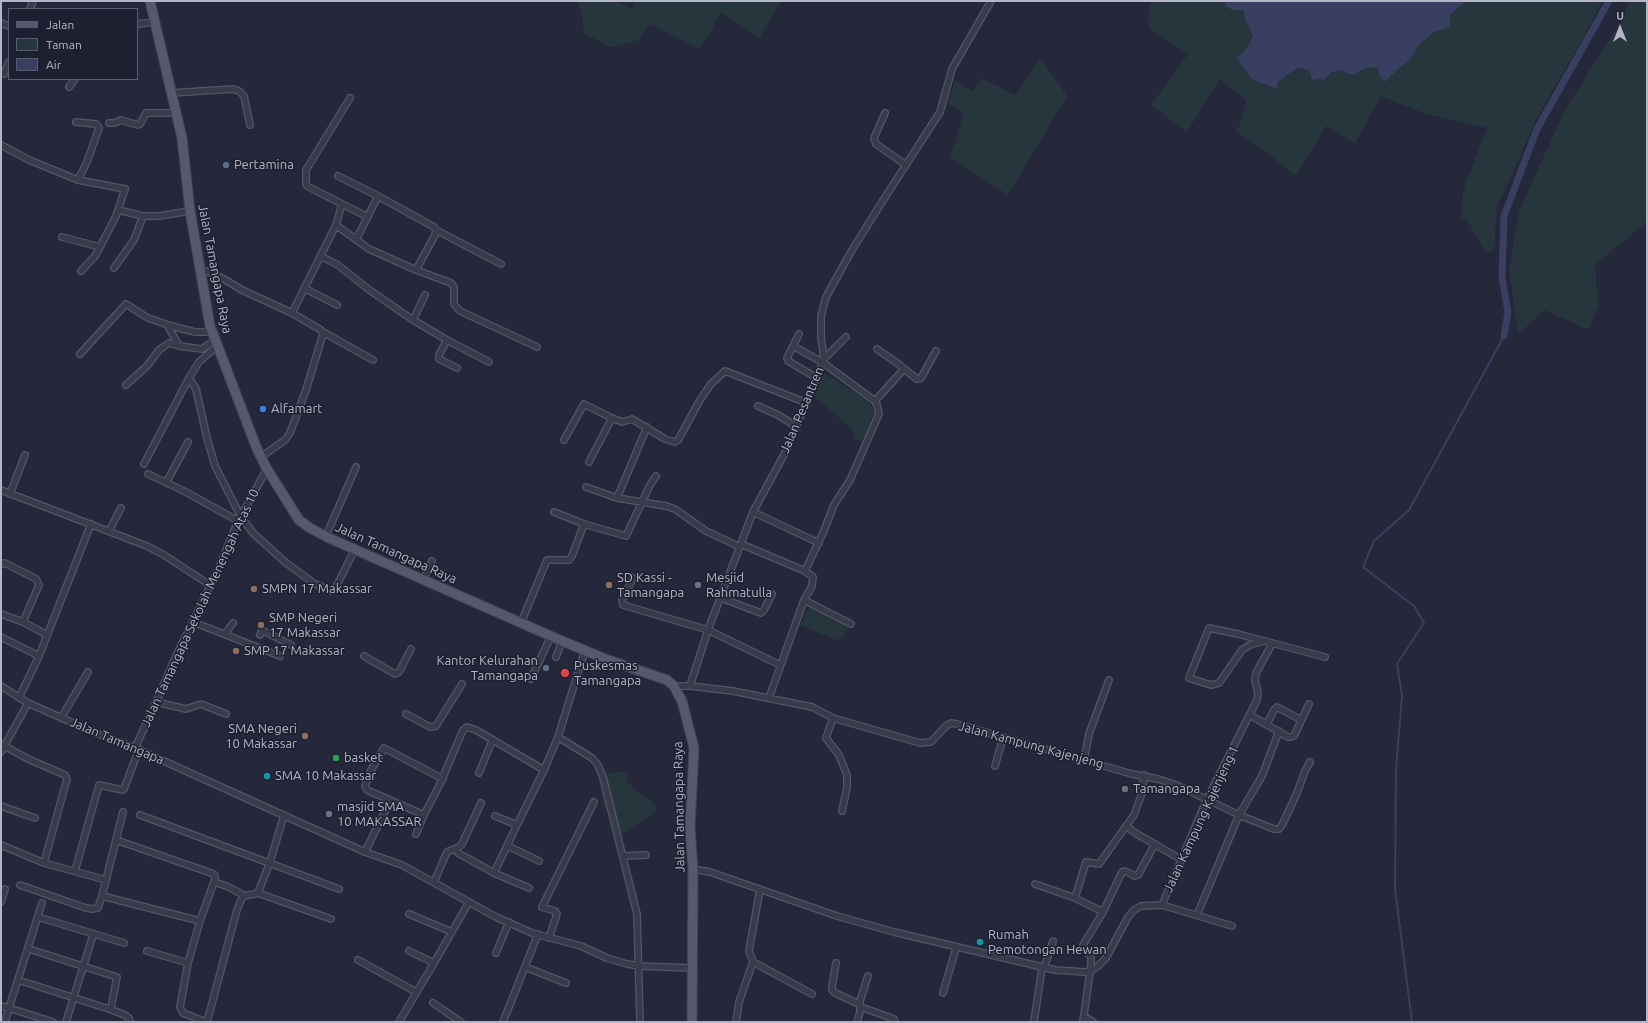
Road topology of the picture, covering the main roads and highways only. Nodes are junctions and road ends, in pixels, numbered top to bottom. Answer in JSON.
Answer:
{"nodes":[{"id":1,"x":150,"y":1,"type":"edge"},
{"id":2,"x":692,"y":1022,"type":"edge"}],
"edges":[{"from":1,"to":2,"type":"main road","name":"Jalan Tamangapa Raya"}]}
